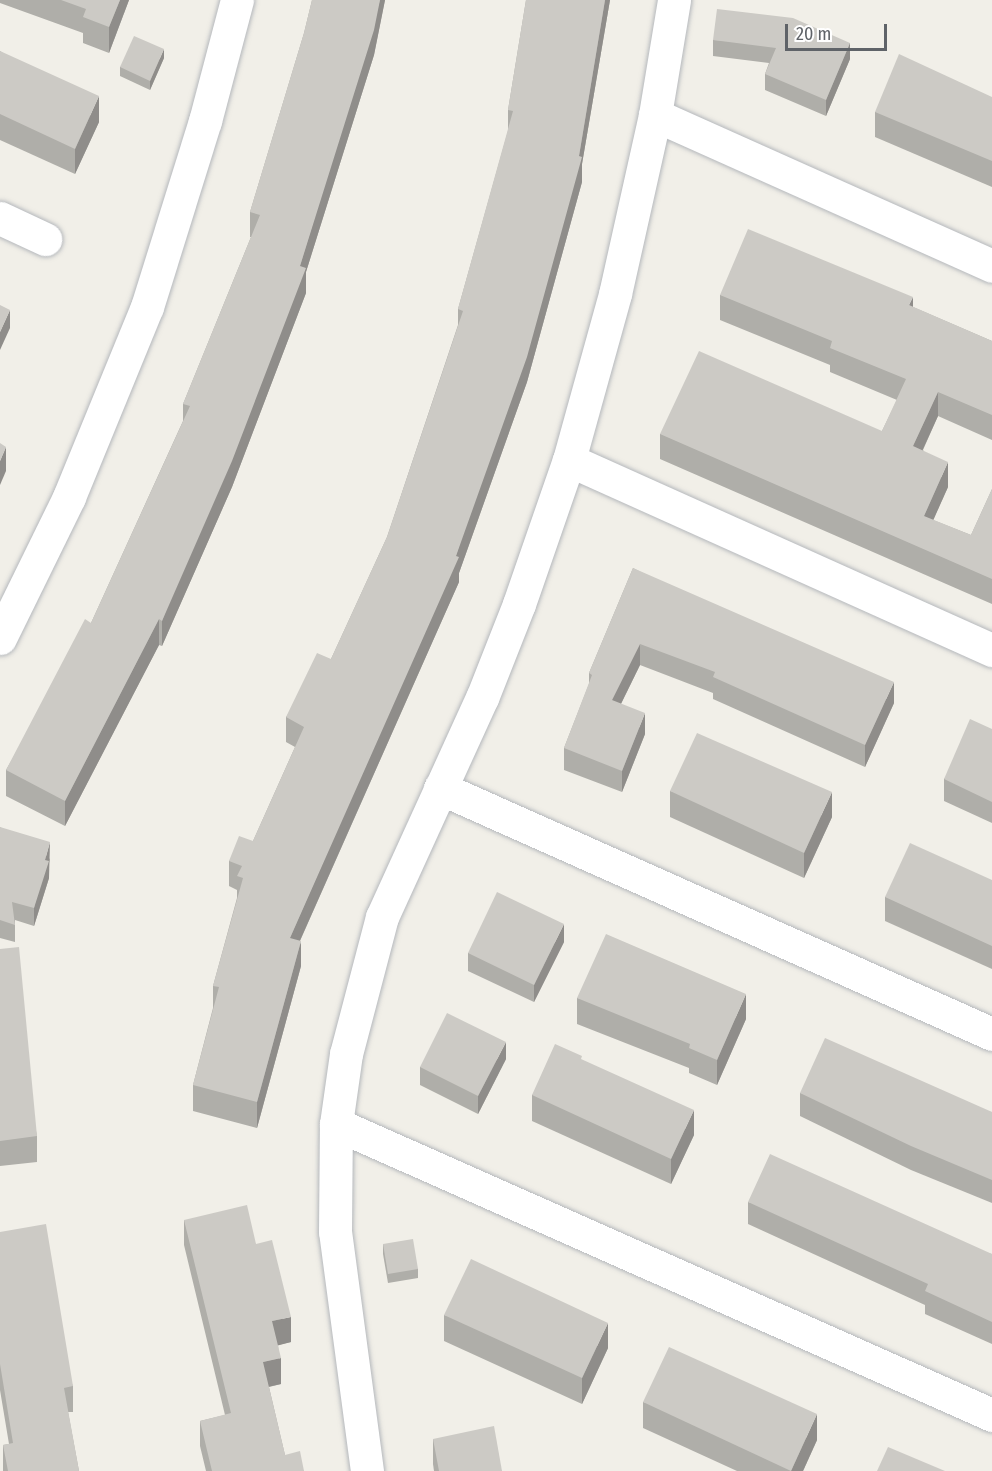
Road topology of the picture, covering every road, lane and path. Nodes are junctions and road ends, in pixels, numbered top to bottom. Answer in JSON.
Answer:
{"nodes":[{"id":1,"x":237,"y":0,"type":"edge"},
{"id":2,"x":674,"y":0,"type":"edge"},
{"id":3,"x":655,"y":115,"type":"junction"},
{"id":4,"x":0,"y":218,"type":"edge"},
{"id":5,"x":45,"y":238,"type":"dead end"},
{"id":6,"x":992,"y":266,"type":"edge"},
{"id":7,"x":569,"y":460,"type":"junction"},
{"id":8,"x":0,"y":638,"type":"edge"},
{"id":9,"x":992,"y":650,"type":"edge"},
{"id":10,"x":440,"y":788,"type":"junction"},
{"id":11,"x":992,"y":1034,"type":"edge"},
{"id":12,"x":336,"y":1124,"type":"junction"},
{"id":13,"x":992,"y":1415,"type":"edge"},
{"id":14,"x":367,"y":1471,"type":"edge"}],
"edges":[{"from":1,"to":8,"type":"street"},
{"from":2,"to":3,"type":"street"},
{"from":3,"to":6,"type":"street"},
{"from":3,"to":7,"type":"street"},
{"from":4,"to":5,"type":"street"},
{"from":7,"to":9,"type":"street"},
{"from":7,"to":10,"type":"street"},
{"from":10,"to":11,"type":"street"},
{"from":10,"to":12,"type":"street"},
{"from":12,"to":13,"type":"street"},
{"from":12,"to":14,"type":"street"}]}
